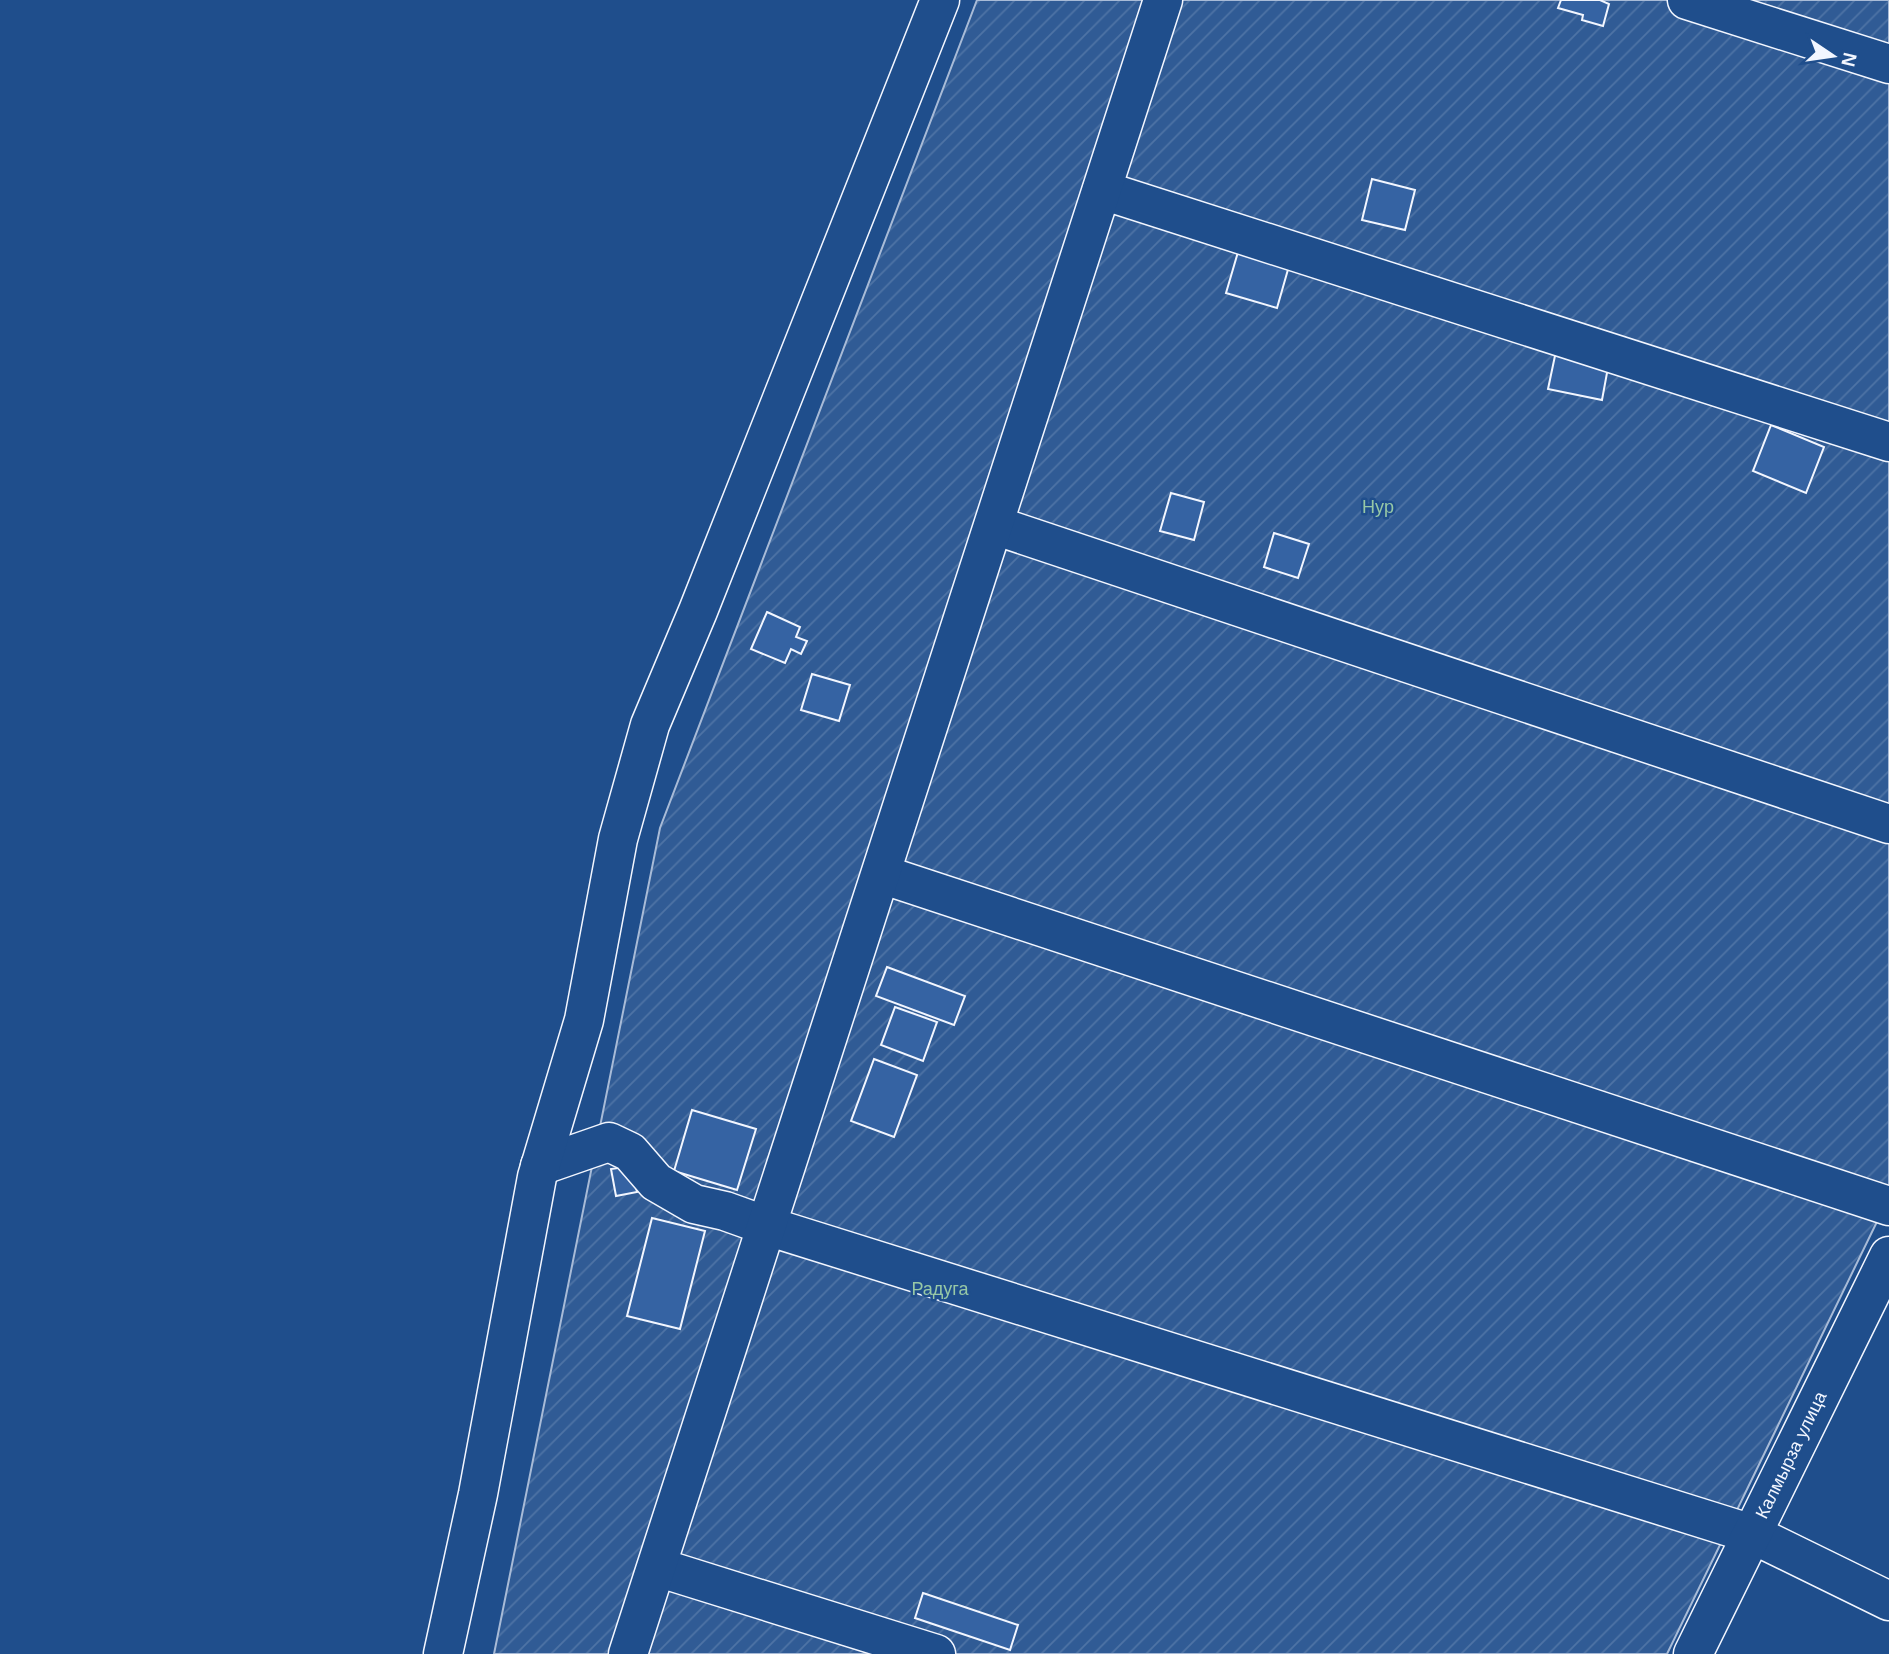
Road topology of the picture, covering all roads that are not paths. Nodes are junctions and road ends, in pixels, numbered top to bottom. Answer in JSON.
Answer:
{"nodes":[{"id":1,"x":940,"y":0,"type":"edge"},
{"id":2,"x":1163,"y":0,"type":"edge"},
{"id":3,"x":1687,"y":0,"type":"edge"},
{"id":4,"x":1889,"y":64,"type":"edge"},
{"id":5,"x":1102,"y":190,"type":"junction"},
{"id":6,"x":1889,"y":442,"type":"edge"},
{"id":7,"x":994,"y":525,"type":"junction"},
{"id":8,"x":1889,"y":824,"type":"edge"},
{"id":9,"x":881,"y":874,"type":"junction"},
{"id":10,"x":540,"y":1166,"type":"junction"},
{"id":11,"x":1889,"y":1206,"type":"edge"},
{"id":12,"x":767,"y":1226,"type":"junction"},
{"id":13,"x":1889,"y":1255,"type":"edge"},
{"id":14,"x":1752,"y":1534,"type":"junction"},
{"id":15,"x":657,"y":1567,"type":"junction"},
{"id":16,"x":1889,"y":1601,"type":"edge"},
{"id":17,"x":443,"y":1654,"type":"edge"},
{"id":18,"x":628,"y":1654,"type":"edge"},
{"id":19,"x":936,"y":1654,"type":"edge"},
{"id":20,"x":1693,"y":1654,"type":"edge"}],
"edges":[{"from":1,"to":10,"type":"street"},
{"from":2,"to":5,"type":"street"},
{"from":3,"to":4,"type":"street"},
{"from":5,"to":6,"type":"street"},
{"from":5,"to":7,"type":"street"},
{"from":7,"to":8,"type":"street"},
{"from":7,"to":9,"type":"street"},
{"from":9,"to":11,"type":"street"},
{"from":9,"to":12,"type":"street"},
{"from":10,"to":12,"type":"street"},
{"from":10,"to":17,"type":"street"},
{"from":12,"to":14,"type":"street"},
{"from":12,"to":15,"type":"street"},
{"from":13,"to":14,"type":"street","name":"Калмырза улица"},
{"from":14,"to":16,"type":"street"},
{"from":14,"to":20,"type":"street","name":"Калмырза улица"},
{"from":15,"to":18,"type":"street"},
{"from":15,"to":19,"type":"street"}]}
